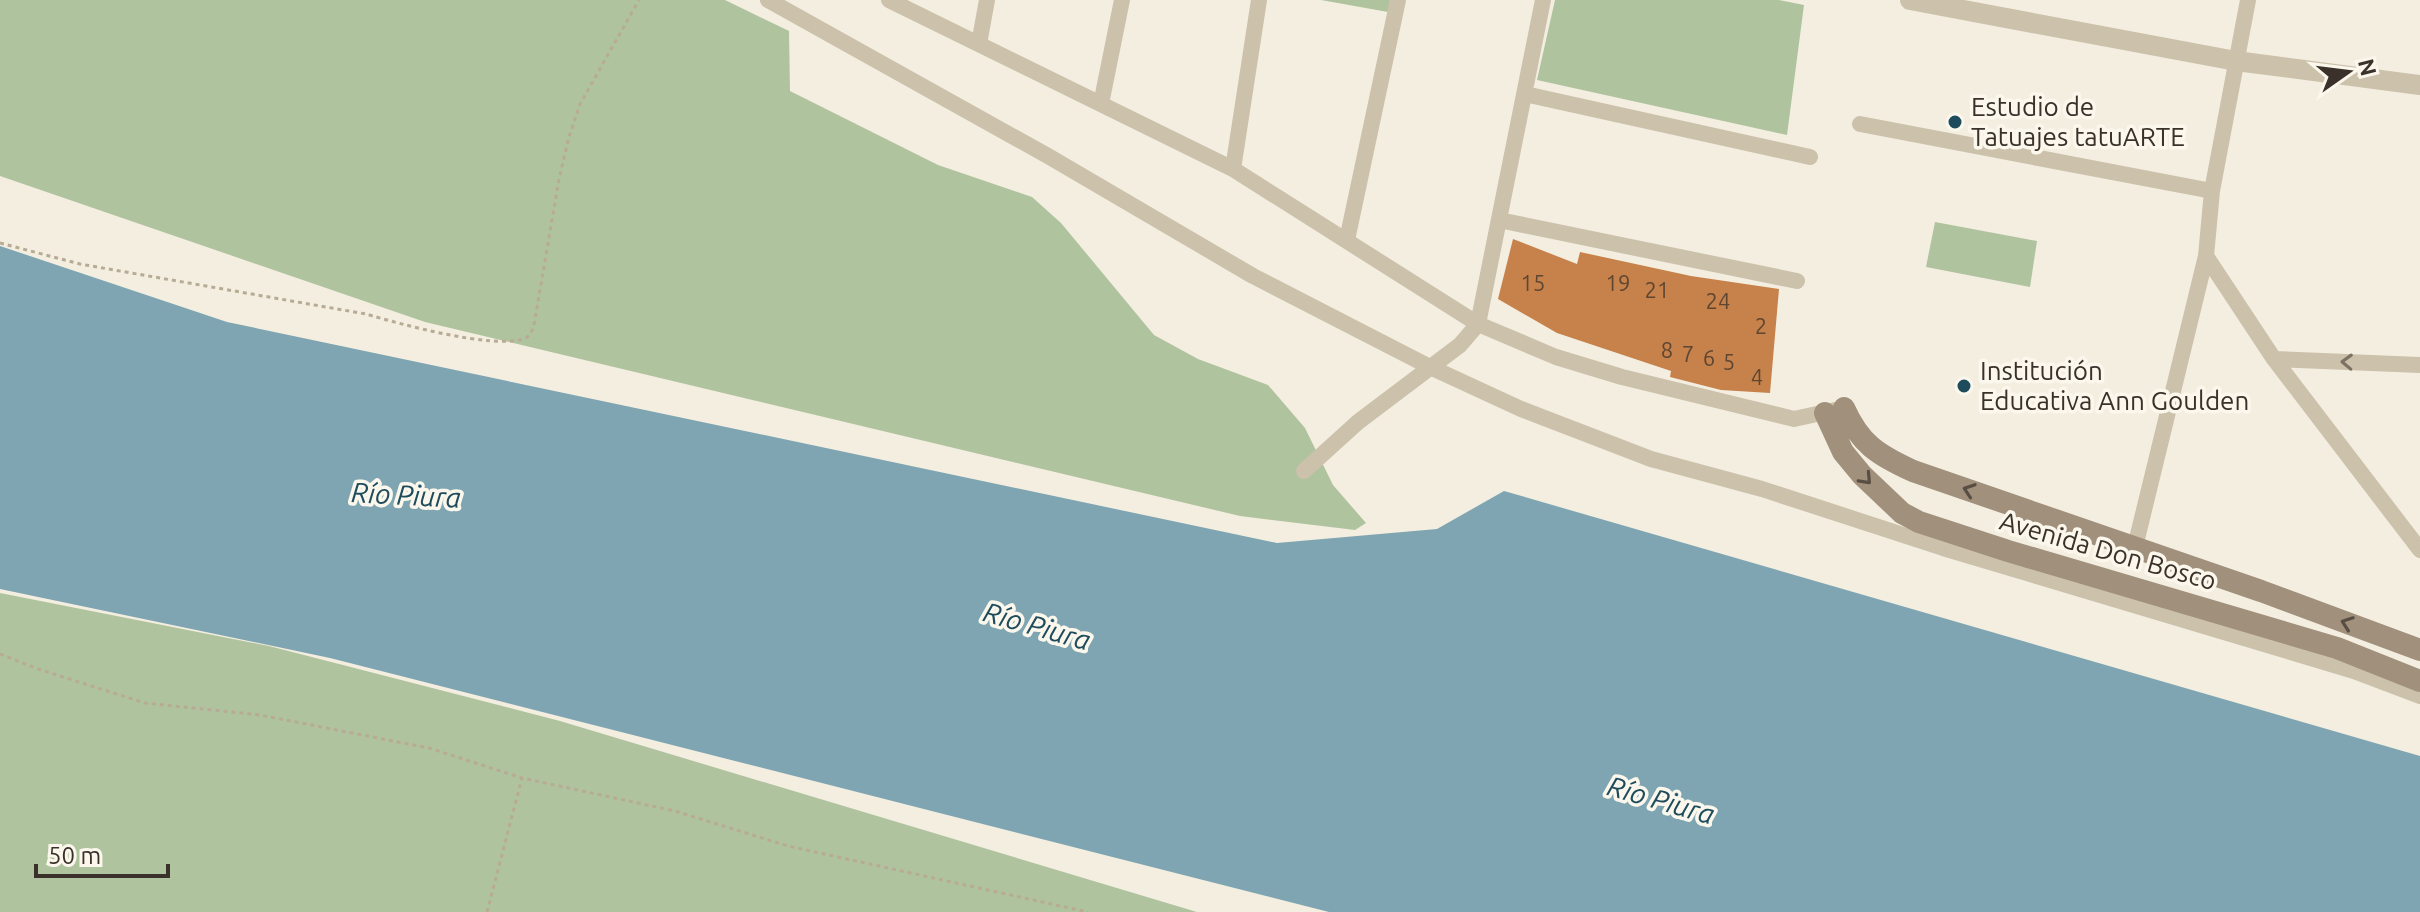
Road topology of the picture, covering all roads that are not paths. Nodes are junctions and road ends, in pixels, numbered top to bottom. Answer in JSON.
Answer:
{"nodes":[{"id":1,"x":768,"y":0,"type":"edge"},
{"id":2,"x":889,"y":0,"type":"edge"},
{"id":3,"x":987,"y":0,"type":"edge"},
{"id":4,"x":1122,"y":0,"type":"edge"},
{"id":5,"x":1259,"y":0,"type":"edge"},
{"id":6,"x":1398,"y":0,"type":"edge"},
{"id":7,"x":1543,"y":0,"type":"edge"},
{"id":8,"x":1910,"y":0,"type":"edge"},
{"id":9,"x":2248,"y":0,"type":"edge"},
{"id":10,"x":979,"y":44,"type":"junction"},
{"id":11,"x":2236,"y":61,"type":"junction"},
{"id":12,"x":2420,"y":85,"type":"edge"},
{"id":13,"x":1525,"y":94,"type":"junction"},
{"id":14,"x":1101,"y":104,"type":"junction"},
{"id":15,"x":1860,"y":124,"type":"dead end"},
{"id":16,"x":1810,"y":157,"type":"dead end"},
{"id":17,"x":1233,"y":169,"type":"junction"},
{"id":18,"x":2212,"y":191,"type":"junction"},
{"id":19,"x":1499,"y":220,"type":"junction"},
{"id":20,"x":1347,"y":240,"type":"junction"},
{"id":21,"x":2206,"y":256,"type":"junction"},
{"id":22,"x":1797,"y":281,"type":"dead end"},
{"id":23,"x":1478,"y":324,"type":"junction"},
{"id":24,"x":2274,"y":359,"type":"junction"},
{"id":25,"x":2420,"y":365,"type":"edge"},
{"id":26,"x":1430,"y":367,"type":"junction"},
{"id":27,"x":1835,"y":410,"type":"junction"},
{"id":28,"x":1304,"y":471,"type":"dead end"},
{"id":29,"x":2135,"y":547,"type":"junction"},
{"id":30,"x":2420,"y":550,"type":"edge"},
{"id":31,"x":2420,"y":650,"type":"edge"},
{"id":32,"x":2420,"y":681,"type":"edge"},
{"id":33,"x":2420,"y":696,"type":"edge"}],
"edges":[{"from":1,"to":26,"type":"street"},
{"from":2,"to":10,"type":"street"},
{"from":3,"to":10,"type":"street"},
{"from":4,"to":14,"type":"street"},
{"from":5,"to":17,"type":"street"},
{"from":6,"to":20,"type":"street"},
{"from":7,"to":13,"type":"street"},
{"from":8,"to":11,"type":"street"},
{"from":9,"to":11,"type":"street"},
{"from":10,"to":14,"type":"street"},
{"from":11,"to":12,"type":"street"},
{"from":11,"to":18,"type":"street"},
{"from":13,"to":16,"type":"street"},
{"from":13,"to":19,"type":"street"},
{"from":14,"to":17,"type":"street"},
{"from":15,"to":18,"type":"street"},
{"from":17,"to":20,"type":"street"},
{"from":18,"to":21,"type":"street"},
{"from":19,"to":22,"type":"street"},
{"from":19,"to":23,"type":"street"},
{"from":20,"to":23,"type":"street"},
{"from":21,"to":24,"type":"street"},
{"from":21,"to":29,"type":"street"},
{"from":23,"to":26,"type":"street"},
{"from":23,"to":27,"type":"street"},
{"from":25,"to":24,"type":"street","one_way":true},
{"from":24,"to":30,"type":"street"},
{"from":26,"to":28,"type":"street"},
{"from":26,"to":33,"type":"street"},
{"from":29,"to":27,"type":"main road","name":"Avenida Don Bosco","one_way":true},
{"from":27,"to":32,"type":"main road","name":"Avenida Don Bosco","one_way":true},
{"from":31,"to":29,"type":"main road","name":"Avenida Don Bosco","one_way":true}]}
